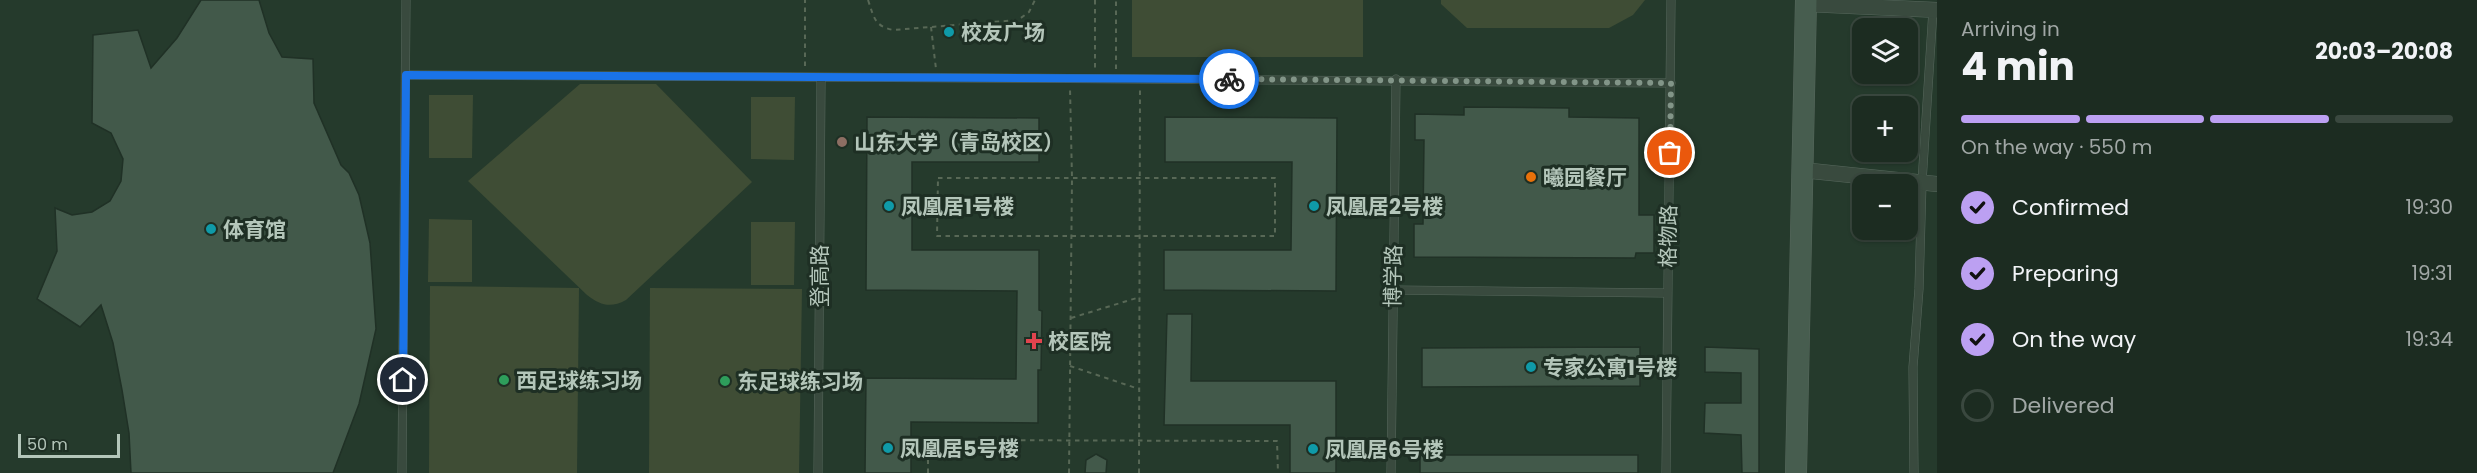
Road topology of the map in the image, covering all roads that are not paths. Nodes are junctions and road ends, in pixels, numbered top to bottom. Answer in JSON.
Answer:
{"nodes":[{"id":1,"x":406,"y":0,"type":"edge"},
{"id":2,"x":1671,"y":0,"type":"edge"},
{"id":3,"x":1806,"y":2,"type":"edge"},
{"id":4,"x":1934,"y":7,"type":"edge"},
{"id":5,"x":406,"y":75,"type":"junction"},
{"id":6,"x":821,"y":79,"type":"junction"},
{"id":7,"x":1396,"y":79,"type":"junction"},
{"id":8,"x":1671,"y":83,"type":"junction"},
{"id":9,"x":1802,"y":170,"type":"junction"},
{"id":10,"x":1929,"y":183,"type":"edge"},
{"id":11,"x":1393,"y":290,"type":"junction"},
{"id":12,"x":1667,"y":293,"type":"junction"},
{"id":13,"x":402,"y":473,"type":"edge"},
{"id":14,"x":818,"y":473,"type":"edge"},
{"id":15,"x":1391,"y":473,"type":"edge"},
{"id":16,"x":1666,"y":473,"type":"edge"},
{"id":17,"x":1796,"y":473,"type":"edge"},
{"id":18,"x":1914,"y":473,"type":"edge"}],
"edges":[{"from":1,"to":5,"type":"lane"},
{"from":2,"to":8,"type":"lane","name":"格物路"},
{"from":3,"to":4,"type":"street"},
{"from":3,"to":9,"type":"main road"},
{"from":4,"to":10,"type":"lane"},
{"from":5,"to":6,"type":"lane"},
{"from":5,"to":13,"type":"lane"},
{"from":6,"to":7,"type":"lane"},
{"from":6,"to":14,"type":"lane","name":"登高路"},
{"from":7,"to":8,"type":"lane"},
{"from":7,"to":11,"type":"lane","name":"博学路"},
{"from":8,"to":12,"type":"lane","name":"格物路"},
{"from":9,"to":10,"type":"street"},
{"from":9,"to":17,"type":"main road"},
{"from":10,"to":18,"type":"lane"},
{"from":11,"to":12,"type":"lane"},
{"from":11,"to":15,"type":"lane","name":"博学路"},
{"from":12,"to":16,"type":"lane","name":"格物路"}]}
